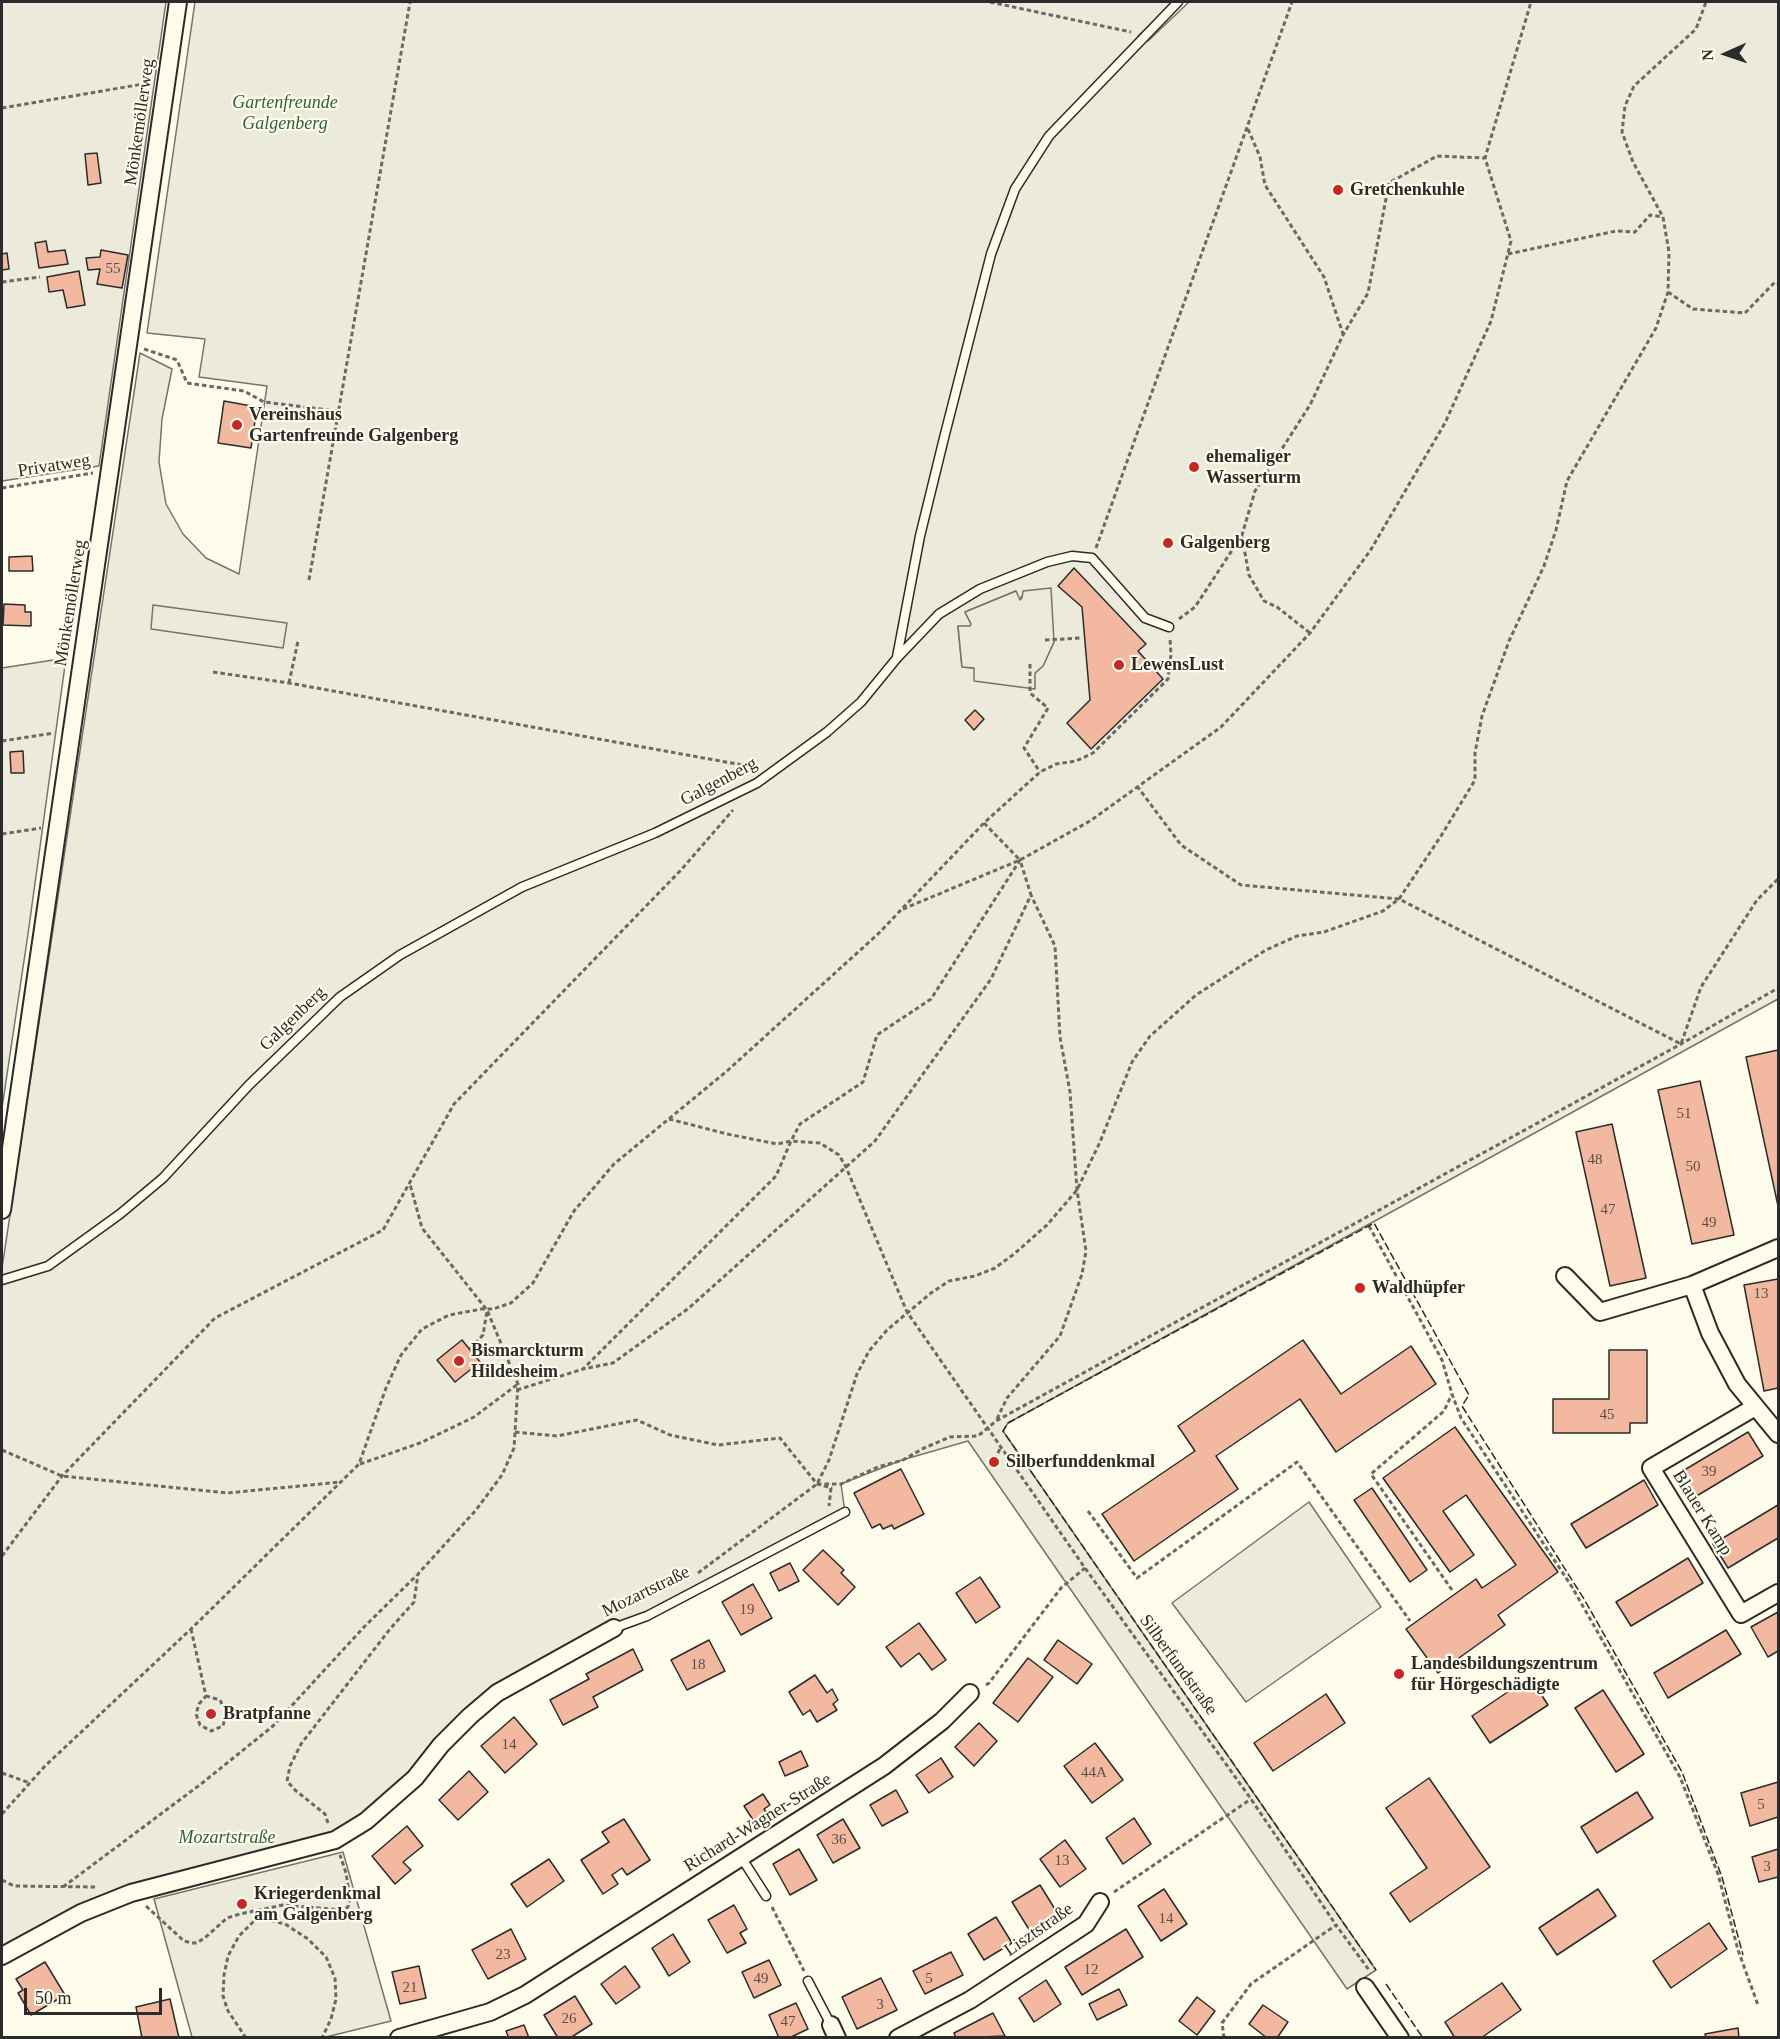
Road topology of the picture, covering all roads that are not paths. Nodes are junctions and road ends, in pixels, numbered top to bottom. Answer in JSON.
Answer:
{"nodes":[{"id":1,"x":178,"y":2,"type":"edge"},
{"id":2,"x":1178,"y":2,"type":"edge"},
{"id":3,"x":1169,"y":627,"type":"road end"},
{"id":4,"x":897,"y":658,"type":"junction"},
{"id":5,"x":2,"y":1210,"type":"edge"},
{"id":6,"x":1779,"y":1248,"type":"edge"},
{"id":7,"x":1565,"y":1276,"type":"dead end"},
{"id":8,"x":2,"y":1280,"type":"edge"},
{"id":9,"x":1692,"y":1285,"type":"junction"},
{"id":10,"x":1755,"y":1407,"type":"junction"},
{"id":11,"x":1778,"y":1434,"type":"edge"},
{"id":12,"x":845,"y":1512,"type":"road end"},
{"id":13,"x":1779,"y":1593,"type":"edge"},
{"id":14,"x":614,"y":1628,"type":"joint"},
{"id":15,"x":970,"y":1693,"type":"road end"},
{"id":16,"x":741,"y":1857,"type":"junction"},
{"id":17,"x":766,"y":1896,"type":"road end"},
{"id":18,"x":1100,"y":1902,"type":"road end"},
{"id":19,"x":2,"y":1956,"type":"edge"},
{"id":20,"x":808,"y":1981,"type":"road end"},
{"id":21,"x":1365,"y":1987,"type":"dead end"},
{"id":22,"x":834,"y":2031,"type":"edge"},
{"id":23,"x":399,"y":2037,"type":"edge"},
{"id":24,"x":898,"y":2037,"type":"edge"},
{"id":25,"x":1400,"y":2037,"type":"edge"}],
"edges":[{"from":1,"to":5,"type":"street","name":"Mönkemöllerweg"},
{"from":2,"to":4,"type":"lane","name":"Galgenberg"},
{"from":3,"to":4,"type":"lane"},
{"from":4,"to":8,"type":"lane","name":"Galgenberg"},
{"from":6,"to":9,"type":"street"},
{"from":7,"to":9,"type":"street"},
{"from":9,"to":10,"type":"street"},
{"from":10,"to":11,"type":"street"},
{"from":10,"to":13,"type":"street","name":"Blauer Kamp"},
{"from":12,"to":14,"type":"lane","name":"Mozartstraße"},
{"from":14,"to":19,"type":"street","name":"Mozartstraße"},
{"from":15,"to":16,"type":"street","name":"Richard-Wagner-Straße"},
{"from":16,"to":17,"type":"lane"},
{"from":16,"to":23,"type":"street","name":"Richard-Wagner-Straße"},
{"from":18,"to":24,"type":"street","name":"Lisztstraße"},
{"from":20,"to":22,"type":"lane"},
{"from":21,"to":25,"type":"street"}]}
